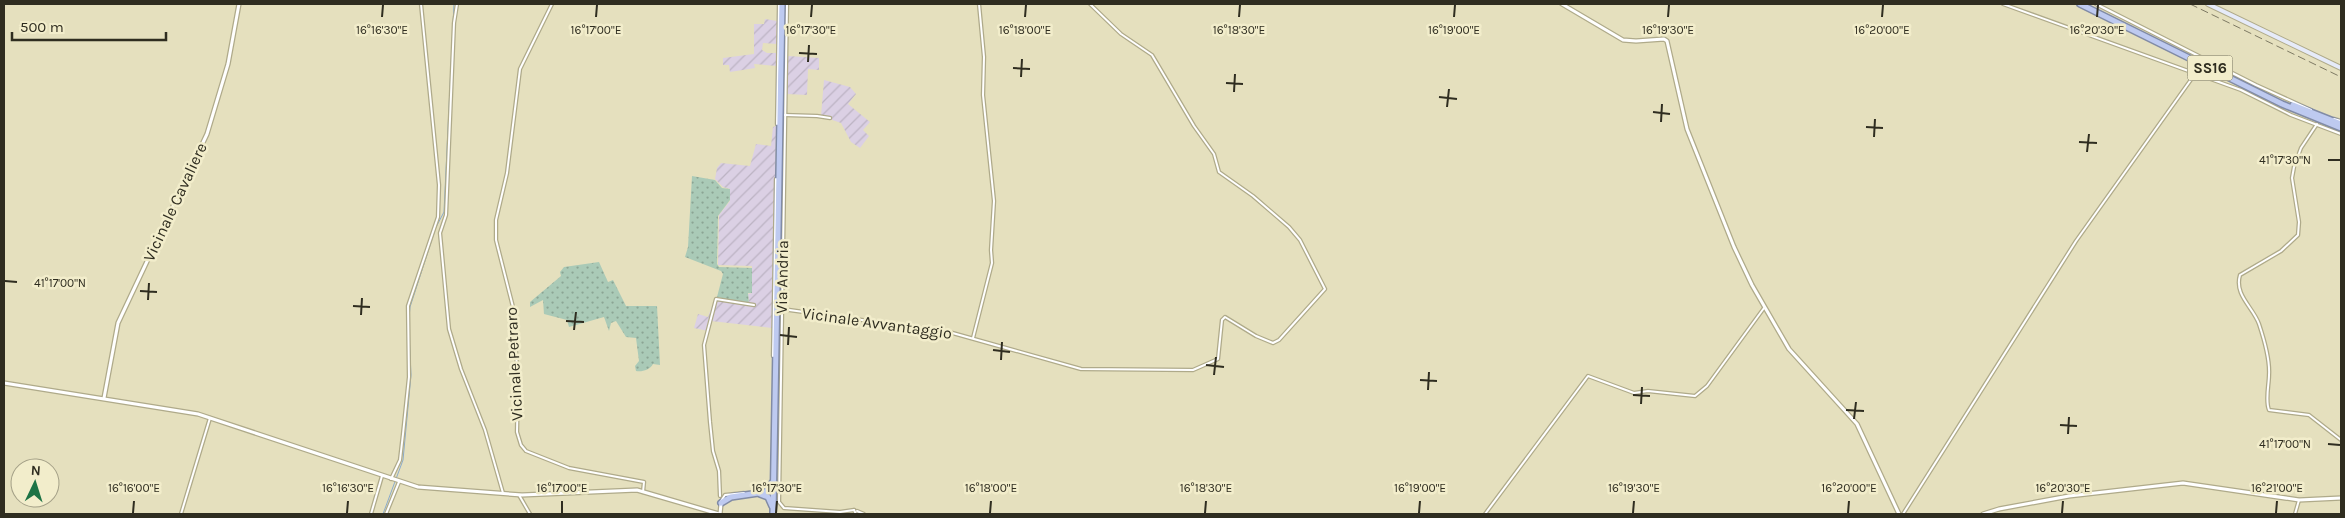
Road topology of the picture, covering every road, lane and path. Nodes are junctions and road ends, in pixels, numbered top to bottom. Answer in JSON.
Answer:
{"nodes":[{"id":1,"x":239,"y":4,"type":"edge"},
{"id":2,"x":421,"y":4,"type":"edge"},
{"id":3,"x":457,"y":4,"type":"edge"},
{"id":4,"x":552,"y":4,"type":"edge"},
{"id":5,"x":783,"y":4,"type":"edge"},
{"id":6,"x":979,"y":4,"type":"edge"},
{"id":7,"x":1090,"y":4,"type":"edge"},
{"id":8,"x":1562,"y":4,"type":"edge"},
{"id":9,"x":2003,"y":4,"type":"edge"},
{"id":10,"x":2080,"y":4,"type":"edge"},
{"id":11,"x":2086,"y":4,"type":"edge"},
{"id":12,"x":2096,"y":4,"type":"edge"},
{"id":13,"x":2208,"y":4,"type":"edge"},
{"id":14,"x":2341,"y":68,"type":"edge"},
{"id":15,"x":2195,"y":74,"type":"junction"},
{"id":16,"x":785,"y":115,"type":"junction"},
{"id":17,"x":830,"y":118,"type":"dead end"},
{"id":18,"x":2341,"y":122,"type":"edge"},
{"id":19,"x":2317,"y":124,"type":"junction"},
{"id":20,"x":2341,"y":128,"type":"edge"},
{"id":21,"x":2341,"y":134,"type":"edge"},
{"id":22,"x":754,"y":305,"type":"dead end"},
{"id":23,"x":1765,"y":308,"type":"junction"},
{"id":24,"x":782,"y":309,"type":"junction"},
{"id":25,"x":972,"y":338,"type":"junction"},
{"id":26,"x":4,"y":383,"type":"edge"},
{"id":27,"x":104,"y":398,"type":"junction"},
{"id":28,"x":210,"y":418,"type":"junction"},
{"id":29,"x":2341,"y":440,"type":"edge"},
{"id":30,"x":774,"y":470,"type":"junction"},
{"id":31,"x":382,"y":475,"type":"junction"},
{"id":32,"x":395,"y":480,"type":"junction"},
{"id":33,"x":643,"y":492,"type":"junction"},
{"id":34,"x":503,"y":493,"type":"junction"},
{"id":35,"x":759,"y":494,"type":"junction"},
{"id":36,"x":519,"y":495,"type":"junction"},
{"id":37,"x":2341,"y":498,"type":"edge"},
{"id":38,"x":2299,"y":500,"type":"junction"},
{"id":39,"x":721,"y":502,"type":"junction"},
{"id":40,"x":855,"y":510,"type":"junction"},
{"id":41,"x":720,"y":512,"type":"edge"},
{"id":42,"x":713,"y":513,"type":"edge"},
{"id":43,"x":181,"y":514,"type":"edge"},
{"id":44,"x":371,"y":514,"type":"edge"},
{"id":45,"x":386,"y":514,"type":"edge"},
{"id":46,"x":530,"y":514,"type":"edge"},
{"id":47,"x":726,"y":514,"type":"edge"},
{"id":48,"x":774,"y":514,"type":"edge"},
{"id":49,"x":857,"y":514,"type":"edge"},
{"id":50,"x":864,"y":514,"type":"edge"},
{"id":51,"x":1485,"y":514,"type":"edge"},
{"id":52,"x":1901,"y":514,"type":"edge"},
{"id":53,"x":1983,"y":514,"type":"edge"},
{"id":54,"x":2295,"y":514,"type":"edge"}],
"edges":[{"from":1,"to":27,"type":"street","name":"Vicinale Cavaliere"},
{"from":2,"to":32,"type":"street"},
{"from":3,"to":34,"type":"street"},
{"from":4,"to":33,"type":"street","name":"Vicinale Petraro"},
{"from":5,"to":16,"type":"street","name":"Via Andria"},
{"from":5,"to":30,"type":"highway"},
{"from":5,"to":39,"type":"street","name":"Via Andria"},
{"from":5,"to":48,"type":"highway"},
{"from":6,"to":25,"type":"street"},
{"from":7,"to":25,"type":"street","name":"Vicinale Avvantaggio"},
{"from":8,"to":23,"type":"street"},
{"from":9,"to":15,"type":"street"},
{"from":10,"to":20,"type":"highway","number":"SS16"},
{"from":11,"to":18,"type":"highway","number":"SS16"},
{"from":12,"to":18,"type":"street"},
{"from":13,"to":14,"type":"main road"},
{"from":15,"to":19,"type":"street"},
{"from":15,"to":52,"type":"street"},
{"from":16,"to":17,"type":"street"},
{"from":16,"to":24,"type":"street","name":"Via Andria"},
{"from":19,"to":21,"type":"street"},
{"from":19,"to":29,"type":"street"},
{"from":22,"to":39,"type":"street"},
{"from":23,"to":51,"type":"street"},
{"from":23,"to":52,"type":"street"},
{"from":24,"to":25,"type":"street","name":"Vicinale Avvantaggio"},
{"from":24,"to":40,"type":"street","name":"Via Andria"},
{"from":26,"to":27,"type":"street"},
{"from":27,"to":28,"type":"street"},
{"from":28,"to":31,"type":"street"},
{"from":28,"to":43,"type":"street"},
{"from":30,"to":35,"type":"highway"},
{"from":30,"to":48,"type":"highway"},
{"from":31,"to":32,"type":"street"},
{"from":31,"to":44,"type":"street"},
{"from":32,"to":34,"type":"street"},
{"from":32,"to":45,"type":"street"},
{"from":33,"to":36,"type":"street"},
{"from":33,"to":42,"type":"street"},
{"from":34,"to":36,"type":"street"},
{"from":35,"to":39,"type":"highway"},
{"from":35,"to":48,"type":"highway"},
{"from":36,"to":46,"type":"street"},
{"from":37,"to":38,"type":"street"},
{"from":38,"to":53,"type":"street"},
{"from":38,"to":54,"type":"street"},
{"from":39,"to":41,"type":"street"},
{"from":40,"to":49,"type":"street"},
{"from":40,"to":50,"type":"street"},
{"from":41,"to":42,"type":"street"},
{"from":41,"to":47,"type":"street"}]}
